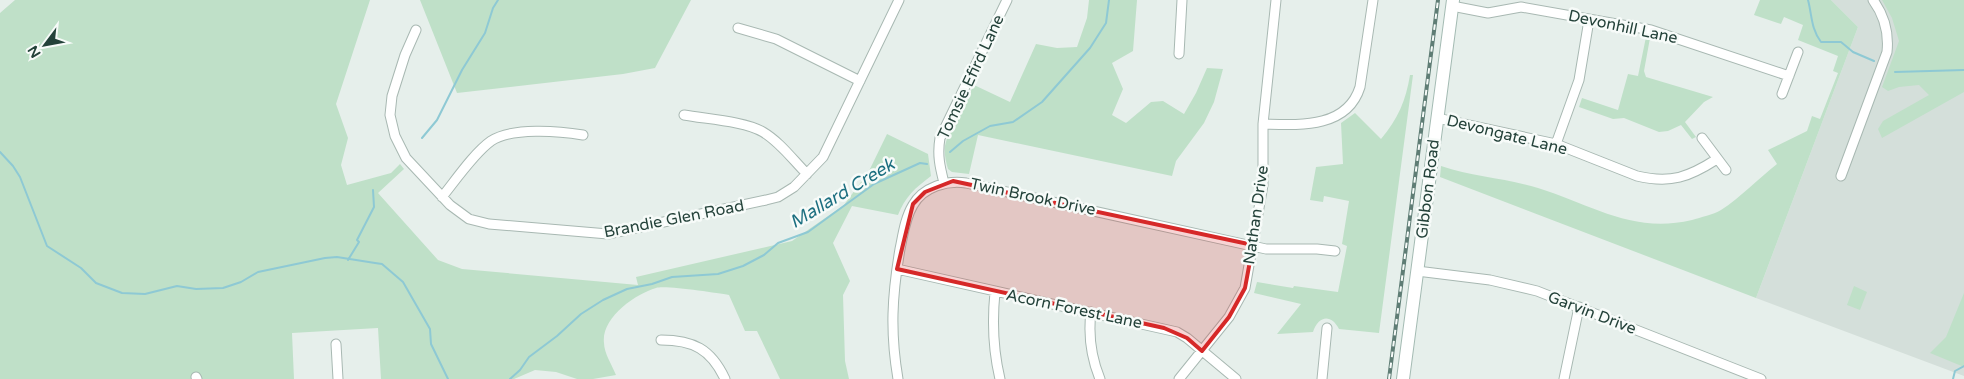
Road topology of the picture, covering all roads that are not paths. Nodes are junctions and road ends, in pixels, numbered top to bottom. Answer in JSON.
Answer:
{"nodes":[{"id":1,"x":899,"y":0,"type":"edge"},
{"id":2,"x":1007,"y":0,"type":"edge"},
{"id":3,"x":1182,"y":0,"type":"edge"},
{"id":4,"x":1276,"y":0,"type":"edge"},
{"id":5,"x":1373,"y":0,"type":"edge"},
{"id":6,"x":1873,"y":0,"type":"edge"},
{"id":7,"x":1452,"y":3,"type":"edge"},
{"id":8,"x":1589,"y":20,"type":"junction"},
{"id":9,"x":738,"y":28,"type":"dead end"},
{"id":10,"x":416,"y":30,"type":"dead end"},
{"id":11,"x":1798,"y":52,"type":"dead end"},
{"id":12,"x":1179,"y":54,"type":"dead end"},
{"id":13,"x":1789,"y":76,"type":"junction"},
{"id":14,"x":860,"y":81,"type":"junction"},
{"id":15,"x":1782,"y":94,"type":"dead end"},
{"id":16,"x":684,"y":115,"type":"dead end"},
{"id":17,"x":1437,"y":118,"type":"junction"},
{"id":18,"x":1263,"y":124,"type":"junction"},
{"id":19,"x":583,"y":135,"type":"dead end"},
{"id":20,"x":1702,"y":138,"type":"dead end"},
{"id":21,"x":1556,"y":144,"type":"junction"},
{"id":22,"x":1717,"y":159,"type":"junction"},
{"id":23,"x":1726,"y":170,"type":"dead end"},
{"id":24,"x":807,"y":174,"type":"junction"},
{"id":25,"x":1841,"y":176,"type":"dead end"},
{"id":26,"x":944,"y":183,"type":"junction"},
{"id":27,"x":442,"y":197,"type":"junction"},
{"id":28,"x":1253,"y":246,"type":"junction"},
{"id":29,"x":1335,"y":251,"type":"dead end"},
{"id":30,"x":897,"y":269,"type":"junction"},
{"id":31,"x":1417,"y":271,"type":"junction"},
{"id":32,"x":995,"y":292,"type":"junction"},
{"id":33,"x":1579,"y":307,"type":"junction"},
{"id":34,"x":1090,"y":312,"type":"junction"},
{"id":35,"x":1327,"y":328,"type":"dead end"},
{"id":36,"x":661,"y":340,"type":"dead end"},
{"id":37,"x":336,"y":344,"type":"dead end"},
{"id":38,"x":1202,"y":351,"type":"junction"},
{"id":39,"x":338,"y":379,"type":"edge"},
{"id":40,"x":725,"y":379,"type":"edge"},
{"id":41,"x":898,"y":379,"type":"edge"},
{"id":42,"x":1000,"y":379,"type":"edge"},
{"id":43,"x":1100,"y":379,"type":"edge"},
{"id":44,"x":1179,"y":379,"type":"edge"},
{"id":45,"x":1236,"y":379,"type":"edge"},
{"id":46,"x":1322,"y":379,"type":"edge"},
{"id":47,"x":1403,"y":379,"type":"edge"},
{"id":48,"x":1564,"y":379,"type":"edge"},
{"id":49,"x":1761,"y":379,"type":"edge"}],
"edges":[{"from":1,"to":14,"type":"street","name":"Brandie Glen Road"},
{"from":2,"to":26,"type":"street","name":"Tomsie Efird Lane"},
{"from":3,"to":12,"type":"street"},
{"from":4,"to":18,"type":"street","name":"Nathan Drive"},
{"from":5,"to":18,"type":"street"},
{"from":6,"to":25,"type":"street"},
{"from":7,"to":8,"type":"street","name":"Devonhill Lane"},
{"from":7,"to":17,"type":"main road","name":"Gibbon Road"},
{"from":8,"to":13,"type":"street","name":"Devonhill Lane"},
{"from":8,"to":21,"type":"street"},
{"from":9,"to":14,"type":"street"},
{"from":10,"to":27,"type":"street","name":"Brandie Glen Road"},
{"from":11,"to":13,"type":"street"},
{"from":13,"to":15,"type":"street"},
{"from":14,"to":24,"type":"street","name":"Brandie Glen Road"},
{"from":16,"to":24,"type":"street"},
{"from":17,"to":21,"type":"street","name":"Devongate Lane"},
{"from":17,"to":31,"type":"main road","name":"Gibbon Road"},
{"from":18,"to":28,"type":"street","name":"Nathan Drive"},
{"from":19,"to":27,"type":"street"},
{"from":20,"to":22,"type":"street"},
{"from":21,"to":22,"type":"street","name":"Devongate Lane"},
{"from":22,"to":23,"type":"street"},
{"from":24,"to":27,"type":"street","name":"Brandie Glen Road"},
{"from":26,"to":28,"type":"street","name":"Twin Brook Drive"},
{"from":26,"to":30,"type":"street","name":"Twin Brook Drive"},
{"from":28,"to":29,"type":"street","name":"Twin Brook Drive"},
{"from":28,"to":38,"type":"street","name":"Nathan Drive"},
{"from":30,"to":32,"type":"street","name":"Acorn Forest Lane"},
{"from":30,"to":41,"type":"street","name":"Twin Brook Drive"},
{"from":31,"to":33,"type":"street","name":"Garvin Drive"},
{"from":31,"to":47,"type":"main road","name":"Gibbon Road"},
{"from":32,"to":34,"type":"street","name":"Acorn Forest Lane"},
{"from":32,"to":42,"type":"street"},
{"from":33,"to":48,"type":"street"},
{"from":33,"to":49,"type":"street","name":"Garvin Drive"},
{"from":34,"to":38,"type":"street","name":"Acorn Forest Lane"},
{"from":34,"to":43,"type":"street"},
{"from":35,"to":46,"type":"street"},
{"from":36,"to":40,"type":"street"},
{"from":37,"to":39,"type":"street"},
{"from":38,"to":44,"type":"street","name":"Nathan Drive"},
{"from":38,"to":45,"type":"street","name":"Acorn Forest Lane"}]}
